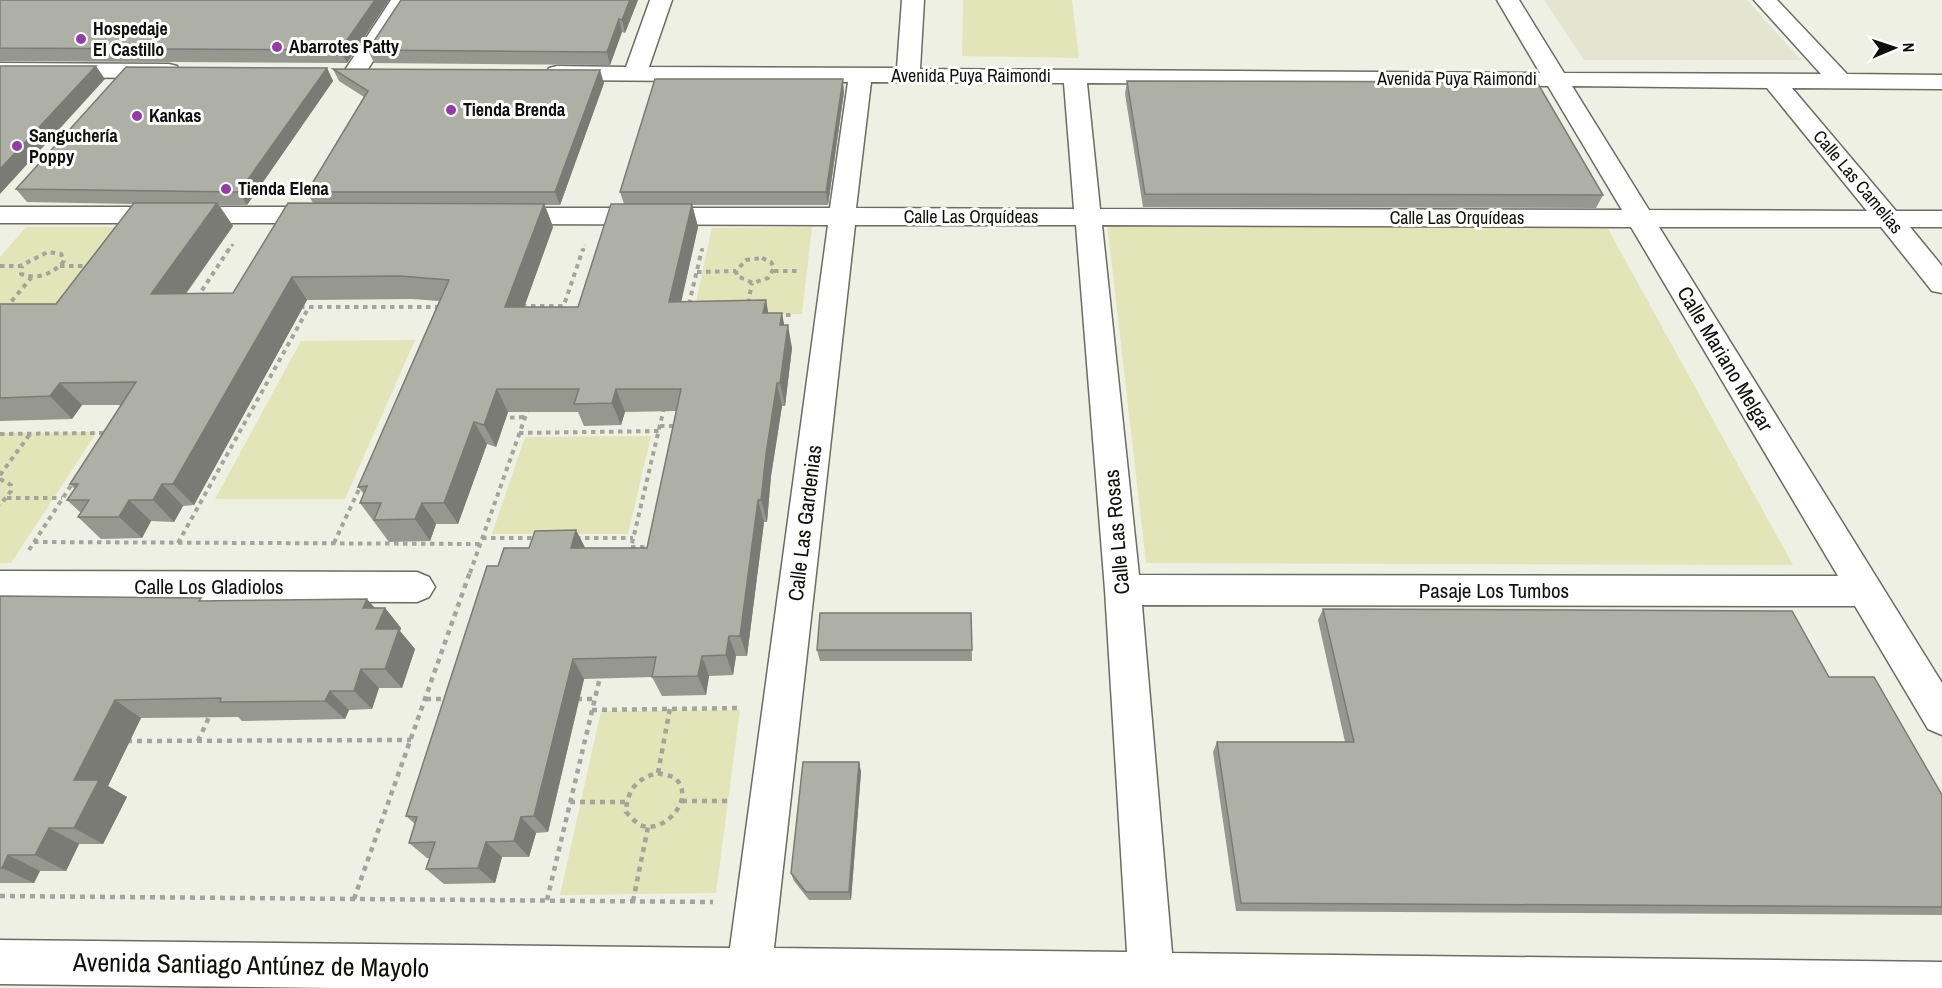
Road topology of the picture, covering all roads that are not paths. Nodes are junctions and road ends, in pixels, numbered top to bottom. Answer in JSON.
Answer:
{"nodes":[{"id":1,"x":402,"y":0,"type":"edge"},
{"id":2,"x":662,"y":0,"type":"edge"},
{"id":3,"x":913,"y":0,"type":"edge"},
{"id":4,"x":1508,"y":0,"type":"edge"},
{"id":5,"x":1765,"y":0,"type":"edge"},
{"id":6,"x":0,"y":70,"type":"edge"},
{"id":7,"x":128,"y":71,"type":"junction"},
{"id":8,"x":188,"y":71,"type":"edge"},
{"id":9,"x":330,"y":73,"type":"dead end"},
{"id":10,"x":354,"y":73,"type":"junction"},
{"id":11,"x":377,"y":73,"type":"edge"},
{"id":12,"x":541,"y":73,"type":"edge"},
{"id":13,"x":635,"y":73,"type":"junction"},
{"id":14,"x":860,"y":75,"type":"junction"},
{"id":15,"x":908,"y":76,"type":"junction"},
{"id":16,"x":1075,"y":77,"type":"junction"},
{"id":17,"x":1556,"y":80,"type":"junction"},
{"id":18,"x":1774,"y":81,"type":"junction"},
{"id":19,"x":1840,"y":81,"type":"junction"},
{"id":20,"x":1942,"y":82,"type":"edge"},
{"id":21,"x":104,"y":98,"type":"edge"},
{"id":22,"x":5,"y":208,"type":"edge"},
{"id":23,"x":356,"y":216,"type":"edge"},
{"id":24,"x":475,"y":216,"type":"edge"},
{"id":25,"x":843,"y":217,"type":"junction"},
{"id":26,"x":1088,"y":217,"type":"junction"},
{"id":27,"x":1640,"y":218,"type":"junction"},
{"id":28,"x":1888,"y":219,"type":"junction"},
{"id":29,"x":1942,"y":219,"type":"edge"},
{"id":30,"x":1942,"y":284,"type":"edge"},
{"id":31,"x":0,"y":586,"type":"edge"},
{"id":32,"x":417,"y":587,"type":"dead end"},
{"id":33,"x":1123,"y":590,"type":"junction"},
{"id":34,"x":1866,"y":591,"type":"junction"},
{"id":35,"x":1942,"y":717,"type":"edge"},
{"id":36,"x":0,"y":962,"type":"edge"},
{"id":37,"x":750,"y":970,"type":"junction"},
{"id":38,"x":1151,"y":982,"type":"edge"},
{"id":39,"x":1942,"y":984,"type":"edge"}],
"edges":[{"from":1,"to":10,"type":"street"},
{"from":2,"to":13,"type":"street"},
{"from":3,"to":15,"type":"street"},
{"from":4,"to":17,"type":"street","name":"Calle Mariano Melgar"},
{"from":5,"to":19,"type":"street"},
{"from":6,"to":7,"type":"street"},
{"from":7,"to":8,"type":"street"},
{"from":7,"to":21,"type":"street"},
{"from":9,"to":10,"type":"street"},
{"from":10,"to":11,"type":"street"},
{"from":12,"to":13,"type":"street","name":"Avenida Puya Raimondi"},
{"from":13,"to":14,"type":"street","name":"Avenida Puya Raimondi"},
{"from":14,"to":15,"type":"street","name":"Avenida Puya Raimondi"},
{"from":14,"to":25,"type":"street","name":"Calle Las Gardenias"},
{"from":15,"to":16,"type":"street","name":"Avenida Puya Raimondi"},
{"from":16,"to":17,"type":"street","name":"Avenida Puya Raimondi"},
{"from":16,"to":26,"type":"street","name":"Calle Las Rosas"},
{"from":17,"to":18,"type":"street","name":"Avenida Puya Raimondi"},
{"from":17,"to":27,"type":"street","name":"Calle Mariano Melgar"},
{"from":18,"to":19,"type":"street","name":"Avenida Puya Raimondi"},
{"from":18,"to":28,"type":"street","name":"Calle Las Camelias"},
{"from":19,"to":20,"type":"street","name":"Avenida Puya Raimondi"},
{"from":22,"to":23,"type":"street"},
{"from":24,"to":25,"type":"street","name":"Calle Las Orquídeas"},
{"from":25,"to":26,"type":"street","name":"Calle Las Orquídeas"},
{"from":25,"to":37,"type":"street","name":"Calle Las Gardenias"},
{"from":26,"to":27,"type":"street","name":"Calle Las Orquídeas"},
{"from":26,"to":33,"type":"street","name":"Calle Las Rosas"},
{"from":27,"to":28,"type":"street","name":"Calle Las Orquídeas"},
{"from":27,"to":34,"type":"street","name":"Calle Mariano Melgar"},
{"from":28,"to":29,"type":"street","name":"Calle Las Orquídeas"},
{"from":28,"to":30,"type":"street","name":"Calle Las Camelias"},
{"from":31,"to":32,"type":"street","name":"Calle Los Gladiolos"},
{"from":33,"to":34,"type":"street","name":"Pasaje Los Tumbos"},
{"from":33,"to":38,"type":"street","name":"Calle Las Rosas"},
{"from":34,"to":35,"type":"street","name":"Calle Mariano Melgar"},
{"from":36,"to":37,"type":"street","name":"Avenida Santiago Antúnez de Mayolo"},
{"from":37,"to":38,"type":"street","name":"Avenida Santiago Antúnez de Mayolo"},
{"from":38,"to":39,"type":"street","name":"Avenida Santiago Antúnez de Mayolo"}]}
